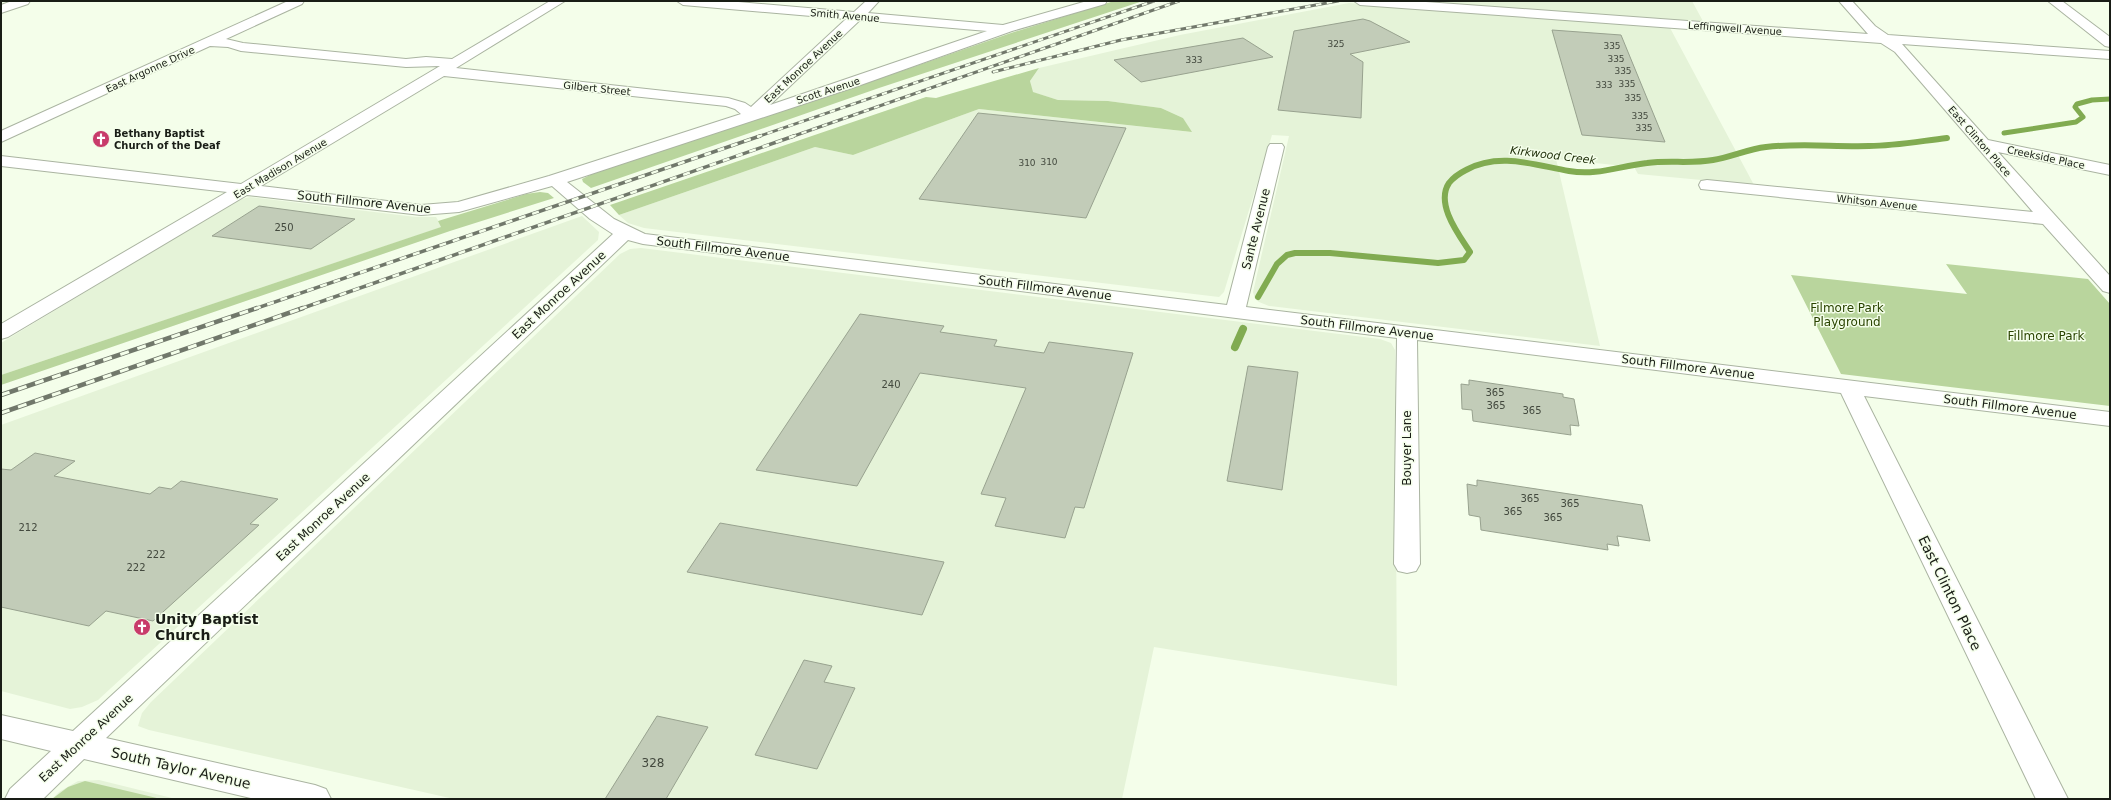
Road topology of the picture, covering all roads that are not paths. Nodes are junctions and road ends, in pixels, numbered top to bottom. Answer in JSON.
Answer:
{"nodes":[{"id":1,"x":24,"y":1,"type":"edge"},
{"id":2,"x":298,"y":1,"type":"edge"},
{"id":3,"x":559,"y":1,"type":"edge"},
{"id":4,"x":683,"y":1,"type":"edge"},
{"id":5,"x":873,"y":1,"type":"edge"},
{"id":6,"x":1101,"y":1,"type":"edge"},
{"id":7,"x":1360,"y":1,"type":"edge"},
{"id":8,"x":1845,"y":1,"type":"edge"},
{"id":9,"x":2054,"y":1,"type":"edge"},
{"id":10,"x":1,"y":9,"type":"edge"},
{"id":11,"x":858,"y":16,"type":"junction"},
{"id":12,"x":1007,"y":28,"type":"junction"},
{"id":13,"x":1885,"y":39,"type":"junction"},
{"id":14,"x":209,"y":42,"type":"junction"},
{"id":15,"x":2110,"y":43,"type":"edge"},
{"id":16,"x":2110,"y":55,"type":"edge"},
{"id":17,"x":446,"y":67,"type":"junction"},
{"id":18,"x":751,"y":115,"type":"junction"},
{"id":19,"x":1,"y":137,"type":"edge"},
{"id":20,"x":1982,"y":144,"type":"junction"},
{"id":21,"x":1276,"y":147,"type":"dead end"},
{"id":22,"x":1,"y":161,"type":"edge"},
{"id":23,"x":2110,"y":170,"type":"edge"},
{"id":24,"x":555,"y":180,"type":"junction"},
{"id":25,"x":1707,"y":185,"type":"dead end"},
{"id":26,"x":245,"y":189,"type":"junction"},
{"id":27,"x":2048,"y":219,"type":"junction"},
{"id":28,"x":624,"y":234,"type":"junction"},
{"id":29,"x":2110,"y":287,"type":"edge"},
{"id":30,"x":1235,"y":311,"type":"junction"},
{"id":31,"x":1,"y":333,"type":"edge"},
{"id":32,"x":1407,"y":333,"type":"junction"},
{"id":33,"x":1849,"y":387,"type":"junction"},
{"id":34,"x":2110,"y":419,"type":"edge"},
{"id":35,"x":1407,"y":564,"type":"dead end"},
{"id":36,"x":1,"y":727,"type":"edge"},
{"id":37,"x":79,"y":744,"type":"junction"},
{"id":38,"x":21,"y":799,"type":"edge"},
{"id":39,"x":315,"y":799,"type":"edge"},
{"id":40,"x":2052,"y":799,"type":"edge"}],
"edges":[{"from":1,"to":10,"type":"street"},
{"from":2,"to":14,"type":"street","name":"East Argonne Drive"},
{"from":3,"to":17,"type":"street","name":"East Madison Avenue"},
{"from":4,"to":11,"type":"street","name":"Smith Avenue"},
{"from":5,"to":11,"type":"street","name":"East Monroe Avenue"},
{"from":6,"to":12,"type":"street","name":"Scott Avenue"},
{"from":7,"to":13,"type":"street","name":"Leffingwell Avenue"},
{"from":8,"to":13,"type":"street","name":"East Clinton Place"},
{"from":9,"to":15,"type":"street"},
{"from":11,"to":12,"type":"street","name":"Smith Avenue"},
{"from":11,"to":18,"type":"street","name":"East Monroe Avenue"},
{"from":12,"to":18,"type":"street","name":"Scott Avenue"},
{"from":13,"to":16,"type":"street","name":"Leffingwell Avenue"},
{"from":13,"to":20,"type":"street","name":"East Clinton Place"},
{"from":14,"to":17,"type":"street","name":"Gilbert Street"},
{"from":14,"to":19,"type":"street","name":"East Argonne Drive"},
{"from":17,"to":18,"type":"street","name":"Gilbert Street"},
{"from":17,"to":26,"type":"street","name":"East Madison Avenue"},
{"from":18,"to":24,"type":"street","name":"Scott Avenue"},
{"from":20,"to":23,"type":"street","name":"Creekside Place"},
{"from":20,"to":27,"type":"street","name":"East Clinton Place"},
{"from":21,"to":30,"type":"street","name":"Sante Avenue"},
{"from":22,"to":26,"type":"street","name":"South Fillmore Avenue"},
{"from":24,"to":26,"type":"street","name":"South Fillmore Avenue"},
{"from":24,"to":28,"type":"street","name":"South Fillmore Avenue"},
{"from":25,"to":27,"type":"street","name":"Whitson Avenue"},
{"from":26,"to":31,"type":"street","name":"East Madison Avenue"},
{"from":27,"to":29,"type":"street","name":"East Clinton Place"},
{"from":28,"to":30,"type":"street","name":"South Fillmore Avenue"},
{"from":28,"to":37,"type":"street","name":"East Monroe Avenue"},
{"from":30,"to":32,"type":"street","name":"South Fillmore Avenue"},
{"from":32,"to":33,"type":"street","name":"South Fillmore Avenue"},
{"from":32,"to":35,"type":"street","name":"Bouyer Lane"},
{"from":33,"to":34,"type":"street","name":"South Fillmore Avenue"},
{"from":33,"to":40,"type":"street","name":"East Clinton Place"},
{"from":36,"to":37,"type":"street","name":"South Taylor Avenue"},
{"from":37,"to":38,"type":"street","name":"East Monroe Avenue"},
{"from":37,"to":39,"type":"street","name":"South Taylor Avenue"}]}
